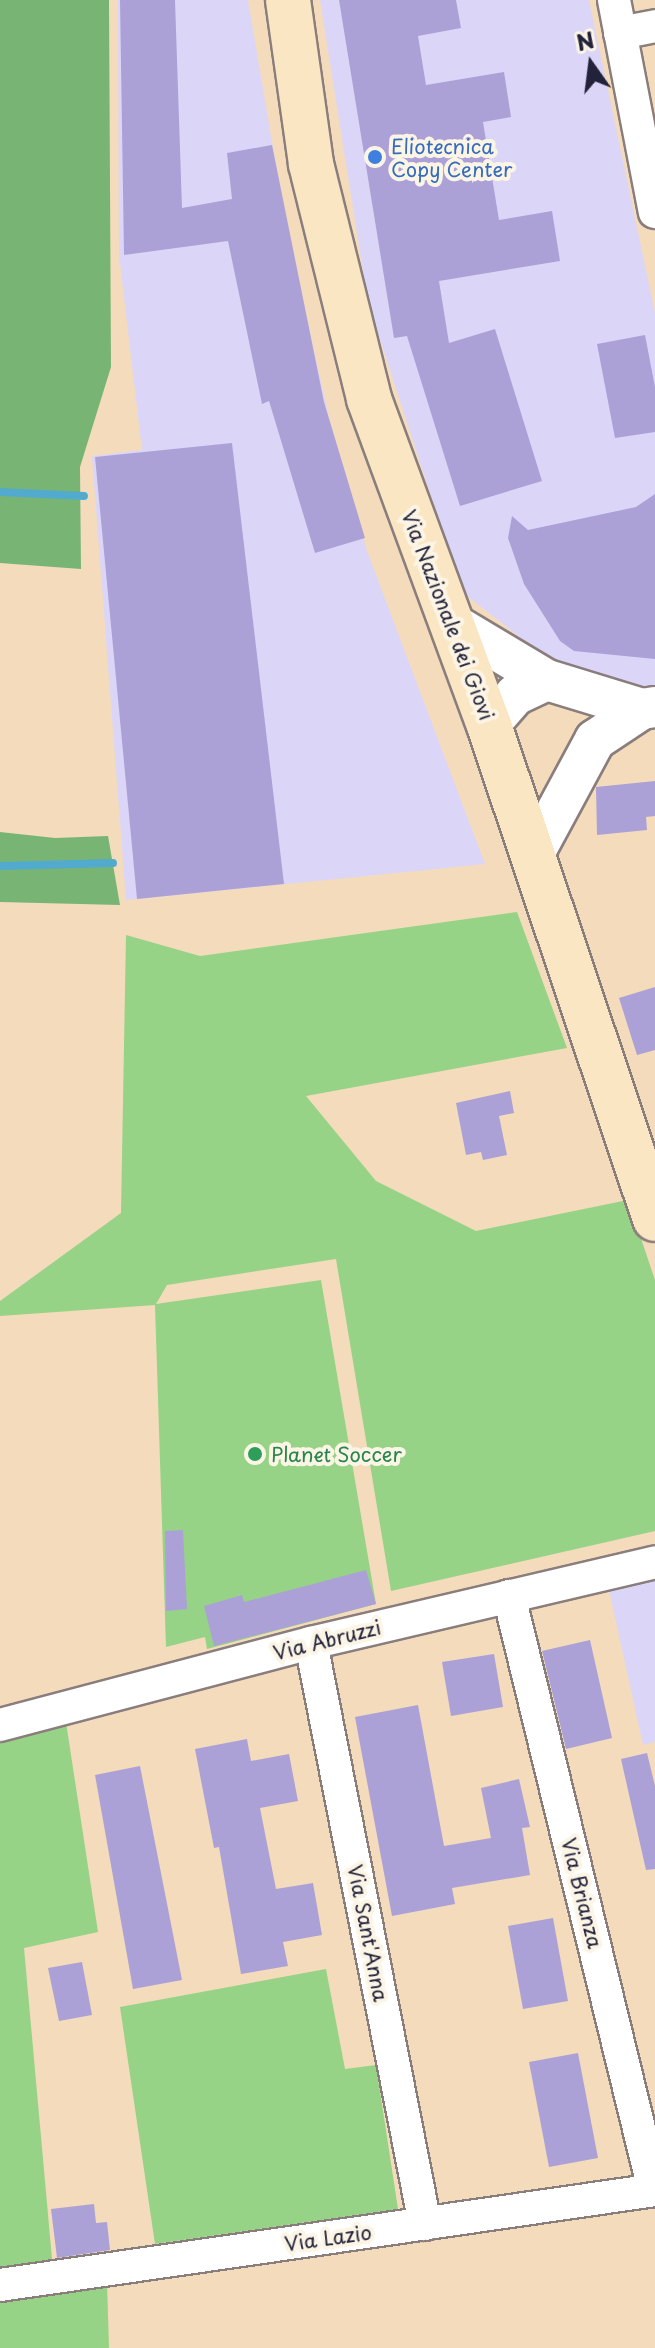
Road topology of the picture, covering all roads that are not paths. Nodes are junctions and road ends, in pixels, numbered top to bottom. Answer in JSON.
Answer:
{"nodes":[{"id":1,"x":288,"y":0,"type":"edge"},
{"id":2,"x":614,"y":0,"type":"edge"},
{"id":3,"x":655,"y":26,"type":"edge"},
{"id":4,"x":620,"y":33,"type":"junction"},
{"id":5,"x":655,"y":212,"type":"edge"},
{"id":6,"x":453,"y":624,"type":"junction"},
{"id":7,"x":547,"y":680,"type":"junction"},
{"id":8,"x":648,"y":708,"type":"edge"},
{"id":9,"x":489,"y":725,"type":"junction"},
{"id":10,"x":504,"y":775,"type":"junction"},
{"id":11,"x":572,"y":777,"type":"junction"},
{"id":12,"x":532,"y":857,"type":"junction"},
{"id":13,"x":652,"y":1203,"type":"edge"},
{"id":14,"x":655,"y":1562,"type":"edge"},
{"id":15,"x":509,"y":1596,"type":"junction"},
{"id":16,"x":311,"y":1643,"type":"junction"},
{"id":17,"x":0,"y":1725,"type":"edge"},
{"id":18,"x":654,"y":2190,"type":"edge"},
{"id":19,"x":425,"y":2224,"type":"junction"},
{"id":20,"x":0,"y":2285,"type":"edge"}],
"edges":[{"from":1,"to":6,"type":"main road","name":"Via Nazionale dei Giovi"},
{"from":2,"to":4,"type":"street"},
{"from":3,"to":4,"type":"street"},
{"from":4,"to":5,"type":"street"},
{"from":6,"to":7,"type":"street"},
{"from":6,"to":9,"type":"main road","name":"Via Nazionale dei Giovi"},
{"from":7,"to":8,"type":"street"},
{"from":7,"to":9,"type":"street"},
{"from":8,"to":11,"type":"street"},
{"from":9,"to":10,"type":"main road","name":"Via Nazionale dei Giovi"},
{"from":10,"to":11,"type":"street"},
{"from":10,"to":12,"type":"main road","name":"Via Nazionale dei Giovi"},
{"from":11,"to":12,"type":"street"},
{"from":12,"to":13,"type":"main road","name":"Via Nazionale dei Giovi"},
{"from":14,"to":15,"type":"street","name":"Via Abruzzi"},
{"from":15,"to":16,"type":"street","name":"Via Abruzzi"},
{"from":15,"to":18,"type":"street","name":"Via Brianza"},
{"from":16,"to":17,"type":"street","name":"Via Abruzzi"},
{"from":16,"to":19,"type":"street","name":"Via Sant'Anna"},
{"from":18,"to":19,"type":"street","name":"Via Lazio"},
{"from":19,"to":20,"type":"street","name":"Via Lazio"}]}
